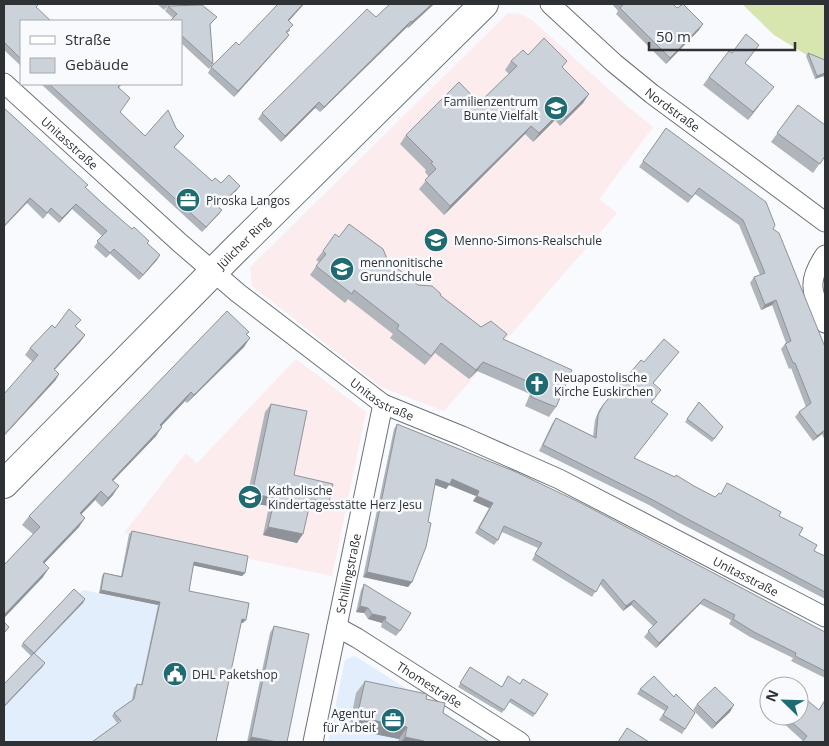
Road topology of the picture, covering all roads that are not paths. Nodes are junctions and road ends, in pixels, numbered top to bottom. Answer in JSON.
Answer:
{"nodes":[{"id":1,"x":484,"y":4,"type":"edge"},
{"id":2,"x":550,"y":4,"type":"edge"},
{"id":3,"x":4,"y":83,"type":"edge"},
{"id":4,"x":825,"y":222,"type":"edge"},
{"id":5,"x":825,"y":255,"type":"edge"},
{"id":6,"x":214,"y":272,"type":"junction"},
{"id":7,"x":825,"y":323,"type":"edge"},
{"id":8,"x":383,"y":404,"type":"junction"},
{"id":9,"x":4,"y":484,"type":"edge"},
{"id":10,"x":825,"y":617,"type":"edge"},
{"id":11,"x":337,"y":627,"type":"junction"},
{"id":12,"x":313,"y":742,"type":"edge"},
{"id":13,"x":520,"y":742,"type":"edge"}],
"edges":[{"from":1,"to":6,"type":"main road","name":"Jülicher Ring"},
{"from":2,"to":4,"type":"street","name":"Nordstraße"},
{"from":3,"to":6,"type":"street","name":"Unitasstraße"},
{"from":5,"to":7,"type":"street"},
{"from":6,"to":8,"type":"street","name":"Unitasstraße"},
{"from":6,"to":9,"type":"main road","name":"Jülicher Ring"},
{"from":8,"to":10,"type":"street","name":"Unitasstraße"},
{"from":8,"to":11,"type":"street","name":"Schillingstraße"},
{"from":11,"to":12,"type":"street","name":"Schillingstraße"},
{"from":11,"to":13,"type":"street","name":"Thomestraße"}]}
